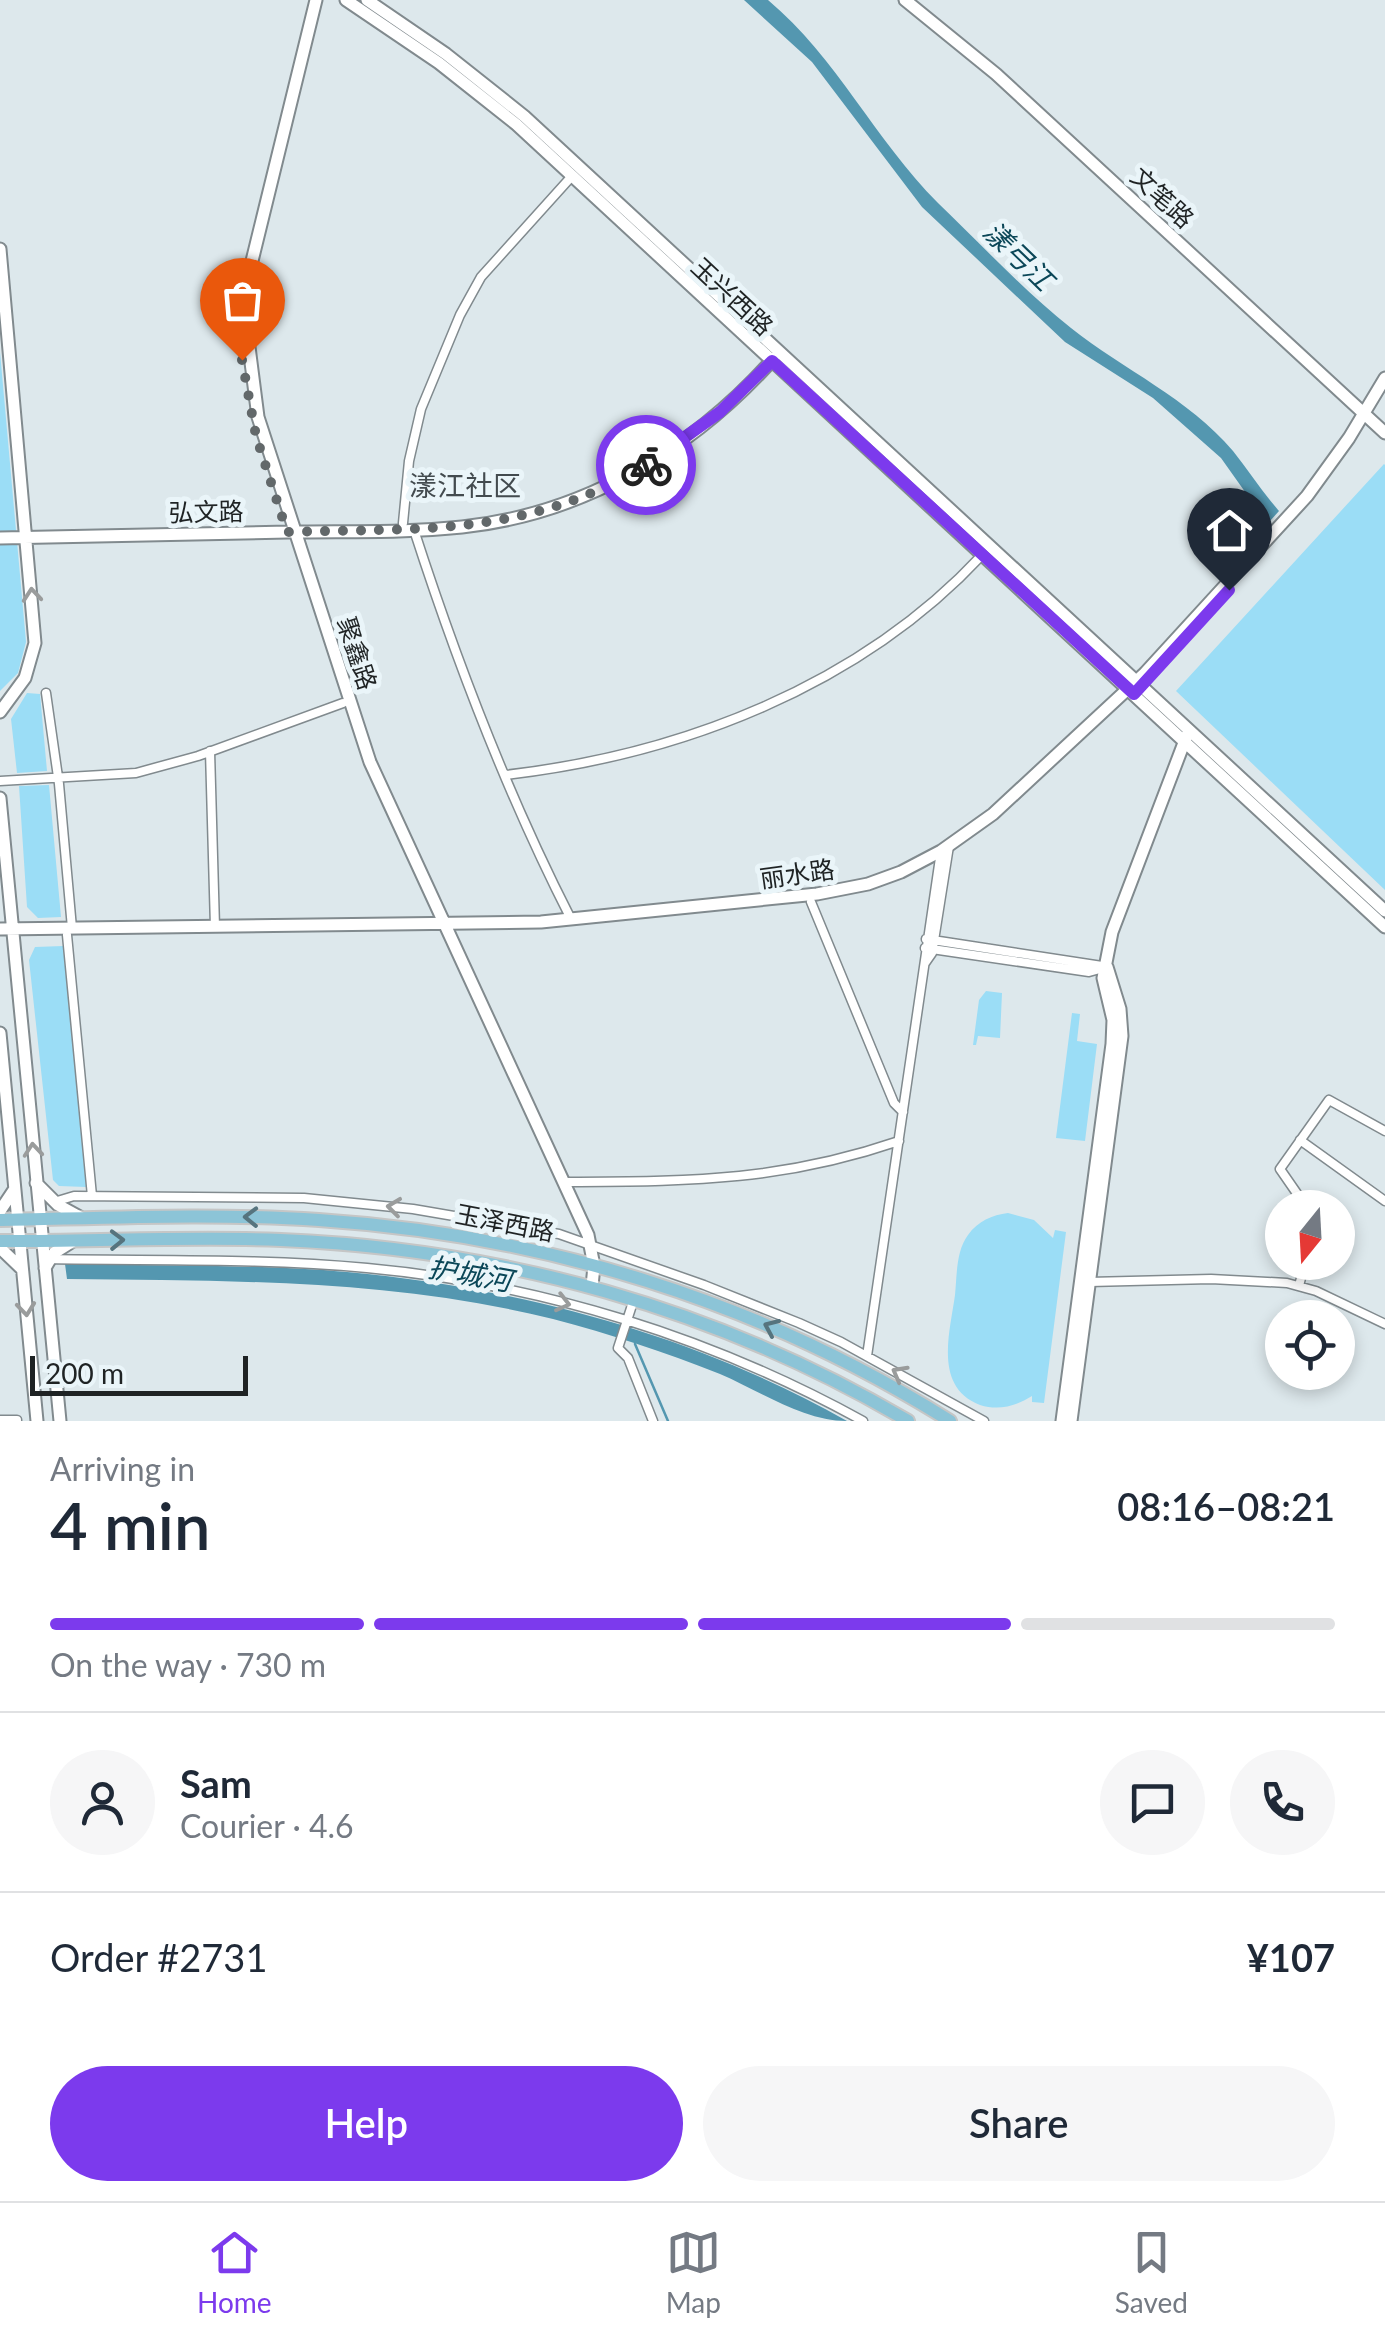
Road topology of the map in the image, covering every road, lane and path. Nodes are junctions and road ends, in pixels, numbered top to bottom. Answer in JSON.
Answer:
{"nodes":[{"id":1,"x":313,"y":0,"type":"edge"},
{"id":2,"x":346,"y":0,"type":"edge"},
{"id":3,"x":367,"y":0,"type":"edge"},
{"id":4,"x":906,"y":0,"type":"edge"},
{"id":5,"x":572,"y":176,"type":"junction"},
{"id":6,"x":0,"y":249,"type":"edge"},
{"id":7,"x":773,"y":354,"type":"junction"},
{"id":8,"x":1385,"y":378,"type":"edge"},
{"id":9,"x":1385,"y":393,"type":"edge"},
{"id":10,"x":1367,"y":417,"type":"junction"},
{"id":11,"x":1385,"y":434,"type":"edge"},
{"id":12,"x":408,"y":527,"type":"junction"},
{"id":13,"x":290,"y":529,"type":"junction"},
{"id":14,"x":0,"y":534,"type":"edge"},
{"id":15,"x":26,"y":534,"type":"junction"},
{"id":16,"x":982,"y":555,"type":"junction"},
{"id":17,"x":18,"y":688,"type":"junction"},
{"id":18,"x":1136,"y":688,"type":"junction"},
{"id":19,"x":46,"y":693,"type":"dead end"},
{"id":20,"x":0,"y":697,"type":"edge"},
{"id":21,"x":343,"y":703,"type":"junction"},
{"id":22,"x":0,"y":712,"type":"edge"},
{"id":23,"x":1187,"y":735,"type":"junction"},
{"id":24,"x":210,"y":751,"type":"junction"},
{"id":25,"x":505,"y":775,"type":"junction"},
{"id":26,"x":58,"y":779,"type":"junction"},
{"id":27,"x":0,"y":781,"type":"edge"},
{"id":28,"x":0,"y":798,"type":"edge"},
{"id":29,"x":944,"y":853,"type":"junction"},
{"id":30,"x":810,"y":902,"type":"junction"},
{"id":31,"x":1385,"y":911,"type":"edge"},
{"id":32,"x":572,"y":918,"type":"junction"},
{"id":33,"x":215,"y":927,"type":"junction"},
{"id":34,"x":1385,"y":927,"type":"edge"},
{"id":35,"x":441,"y":928,"type":"junction"},
{"id":36,"x":6,"y":932,"type":"edge"},
{"id":37,"x":70,"y":932,"type":"junction"},
{"id":38,"x":930,"y":944,"type":"junction"},
{"id":39,"x":1106,"y":967,"type":"junction"},
{"id":40,"x":0,"y":1033,"type":"edge"},
{"id":41,"x":2,"y":1077,"type":"edge"},
{"id":42,"x":903,"y":1112,"type":"junction"},
{"id":43,"x":1385,"y":1131,"type":"edge"},
{"id":44,"x":1300,"y":1140,"type":"junction"},
{"id":45,"x":899,"y":1141,"type":"junction"},
{"id":46,"x":564,"y":1182,"type":"junction"},
{"id":47,"x":36,"y":1183,"type":"junction"},
{"id":48,"x":14,"y":1190,"type":"junction"},
{"id":49,"x":1295,"y":1190,"type":"edge"},
{"id":50,"x":92,"y":1196,"type":"junction"},
{"id":51,"x":1385,"y":1200,"type":"edge"},
{"id":52,"x":54,"y":1202,"type":"junction"},
{"id":53,"x":0,"y":1211,"type":"edge"},
{"id":54,"x":84,"y":1218,"type":"junction"},
{"id":55,"x":17,"y":1219,"type":"junction"},
{"id":56,"x":40,"y":1219,"type":"junction"},
{"id":57,"x":0,"y":1220,"type":"edge"},
{"id":58,"x":74,"y":1240,"type":"junction"},
{"id":59,"x":19,"y":1241,"type":"junction"},
{"id":60,"x":42,"y":1241,"type":"junction"},
{"id":61,"x":0,"y":1244,"type":"edge"},
{"id":62,"x":587,"y":1244,"type":"junction"},
{"id":63,"x":590,"y":1263,"type":"junction"},
{"id":64,"x":47,"y":1264,"type":"junction"},
{"id":65,"x":22,"y":1269,"type":"junction"},
{"id":66,"x":1300,"y":1280,"type":"edge"},
{"id":67,"x":1089,"y":1282,"type":"junction"},
{"id":68,"x":589,"y":1286,"type":"junction"},
{"id":69,"x":1299,"y":1286,"type":"junction"},
{"id":70,"x":634,"y":1298,"type":"junction"},
{"id":71,"x":626,"y":1321,"type":"junction"},
{"id":72,"x":1385,"y":1324,"type":"edge"},
{"id":73,"x":864,"y":1363,"type":"junction"},
{"id":74,"x":0,"y":1420,"type":"edge"},
{"id":75,"x":17,"y":1420,"type":"edge"},
{"id":76,"x":37,"y":1421,"type":"edge"},
{"id":77,"x":60,"y":1421,"type":"edge"},
{"id":78,"x":653,"y":1421,"type":"edge"},
{"id":79,"x":863,"y":1421,"type":"edge"},
{"id":80,"x":908,"y":1421,"type":"edge"},
{"id":81,"x":950,"y":1421,"type":"edge"},
{"id":82,"x":984,"y":1421,"type":"edge"},
{"id":83,"x":1062,"y":1421,"type":"edge"},
{"id":84,"x":1070,"y":1421,"type":"edge"}],
"edges":[{"from":1,"to":13,"type":"main road","name":"聚鑫路"},
{"from":2,"to":5,"type":"main road","name":"玉兴西路"},
{"from":3,"to":7,"type":"main road","name":"玉兴西路"},
{"from":4,"to":10,"type":"main road","name":"文笔路"},
{"from":5,"to":7,"type":"main road","name":"玉兴西路"},
{"from":5,"to":12,"type":"street"},
{"from":6,"to":15,"type":"main road"},
{"from":7,"to":12,"type":"main road","name":"弘文路"},
{"from":7,"to":16,"type":"main road","name":"玉兴西路"},
{"from":7,"to":18,"type":"main road","name":"玉兴西路"},
{"from":8,"to":10,"type":"main road","name":"丽水路"},
{"from":9,"to":10,"type":"main road","name":"丽水路"},
{"from":10,"to":11,"type":"main road","name":"文笔路"},
{"from":10,"to":18,"type":"main road","name":"丽水路"},
{"from":12,"to":13,"type":"main road","name":"弘文路"},
{"from":12,"to":25,"type":"street"},
{"from":13,"to":15,"type":"main road","name":"弘文路"},
{"from":13,"to":21,"type":"main road","name":"聚鑫路"},
{"from":13,"to":35,"type":"main road","name":"聚鑫路"},
{"from":14,"to":15,"type":"main road","name":"弘文路"},
{"from":17,"to":15,"type":"main road","one_way":true},
{"from":16,"to":18,"type":"main road","name":"玉兴西路"},
{"from":16,"to":25,"type":"street"},
{"from":17,"to":20,"type":"main road"},
{"from":17,"to":22,"type":"main road"},
{"from":18,"to":23,"type":"main road","name":"玉兴西路"},
{"from":18,"to":29,"type":"main road","name":"丽水路"},
{"from":19,"to":26,"type":"street"},
{"from":21,"to":24,"type":"street"},
{"from":21,"to":35,"type":"main road","name":"聚鑫路"},
{"from":23,"to":31,"type":"main road","name":"玉兴西路"},
{"from":23,"to":34,"type":"main road","name":"玉兴西路"},
{"from":23,"to":39,"type":"main road"},
{"from":24,"to":26,"type":"street"},
{"from":24,"to":33,"type":"street"},
{"from":25,"to":32,"type":"street"},
{"from":26,"to":27,"type":"street"},
{"from":26,"to":37,"type":"street"},
{"from":28,"to":36,"type":"main road"},
{"from":29,"to":30,"type":"main road","name":"丽水路"},
{"from":29,"to":32,"type":"main road","name":"丽水路"},
{"from":29,"to":38,"type":"street"},
{"from":30,"to":35,"type":"main road","name":"丽水路"},
{"from":30,"to":42,"type":"street"},
{"from":32,"to":35,"type":"main road","name":"丽水路"},
{"from":33,"to":35,"type":"main road","name":"丽水路"},
{"from":33,"to":37,"type":"main road","name":"丽水路"},
{"from":35,"to":37,"type":"main road","name":"丽水路"},
{"from":35,"to":46,"type":"main road","name":"聚鑫路"},
{"from":35,"to":62,"type":"main road","name":"聚鑫路"},
{"from":36,"to":37,"type":"main road","name":"丽水路"},
{"from":47,"to":36,"type":"main road","one_way":true},
{"from":37,"to":50,"type":"street"},
{"from":38,"to":39,"type":"street"},
{"from":38,"to":42,"type":"street"},
{"from":39,"to":67,"type":"main road"},
{"from":39,"to":83,"type":"main road"},
{"from":40,"to":41,"type":"main road"},
{"from":41,"to":48,"type":"main road"},
{"from":42,"to":45,"type":"street"},
{"from":43,"to":44,"type":"street"},
{"from":44,"to":49,"type":"street"},
{"from":44,"to":51,"type":"street"},
{"from":45,"to":46,"type":"street"},
{"from":45,"to":73,"type":"street"},
{"from":46,"to":62,"type":"main road","name":"聚鑫路"},
{"from":47,"to":52,"type":"main road"},
{"from":47,"to":56,"type":"main road"},
{"from":48,"to":53,"type":"main road"},
{"from":48,"to":55,"type":"main road"},
{"from":50,"to":52,"type":"street"},
{"from":62,"to":50,"type":"street","one_way":true},
{"from":52,"to":54,"type":"main road"},
{"from":54,"to":56,"type":"main road","name":"玉泽西路"},
{"from":63,"to":54,"type":"main road","name":"玉泽西路","one_way":true},
{"from":55,"to":56,"type":"main road","name":"玉泽西路"},
{"from":55,"to":57,"type":"main road","name":"玉泽西路"},
{"from":55,"to":59,"type":"main road"},
{"from":56,"to":60,"type":"main road"},
{"from":58,"to":60,"type":"main road","name":"玉泽西路"},
{"from":58,"to":64,"type":"main road"},
{"from":58,"to":68,"type":"main road","name":"玉泽西路","one_way":true},
{"from":59,"to":60,"type":"main road","name":"玉泽西路"},
{"from":59,"to":61,"type":"main road","name":"玉泽西路"},
{"from":59,"to":65,"type":"main road"},
{"from":60,"to":64,"type":"main road"},
{"from":61,"to":65,"type":"main road"},
{"from":62,"to":63,"type":"main road","name":"聚鑫路"},
{"from":62,"to":73,"type":"street"},
{"from":63,"to":68,"type":"main road","name":"聚鑫路"},
{"from":73,"to":63,"type":"main road","name":"玉泽西路","one_way":true},
{"from":64,"to":71,"type":"street","one_way":true},
{"from":64,"to":77,"type":"main road"},
{"from":65,"to":76,"type":"main road","one_way":true},
{"from":66,"to":69,"type":"street"},
{"from":67,"to":69,"type":"street"},
{"from":67,"to":84,"type":"main road"},
{"from":68,"to":70,"type":"main road","name":"玉泽西路"},
{"from":69,"to":72,"type":"street"},
{"from":70,"to":71,"type":"street"},
{"from":70,"to":80,"type":"main road","name":"玉泽西路"},
{"from":71,"to":78,"type":"street"},
{"from":71,"to":79,"type":"street"},
{"from":73,"to":81,"type":"main road","name":"玉泽西路"},
{"from":82,"to":73,"type":"street","one_way":true},
{"from":74,"to":75,"type":"street"}]}
